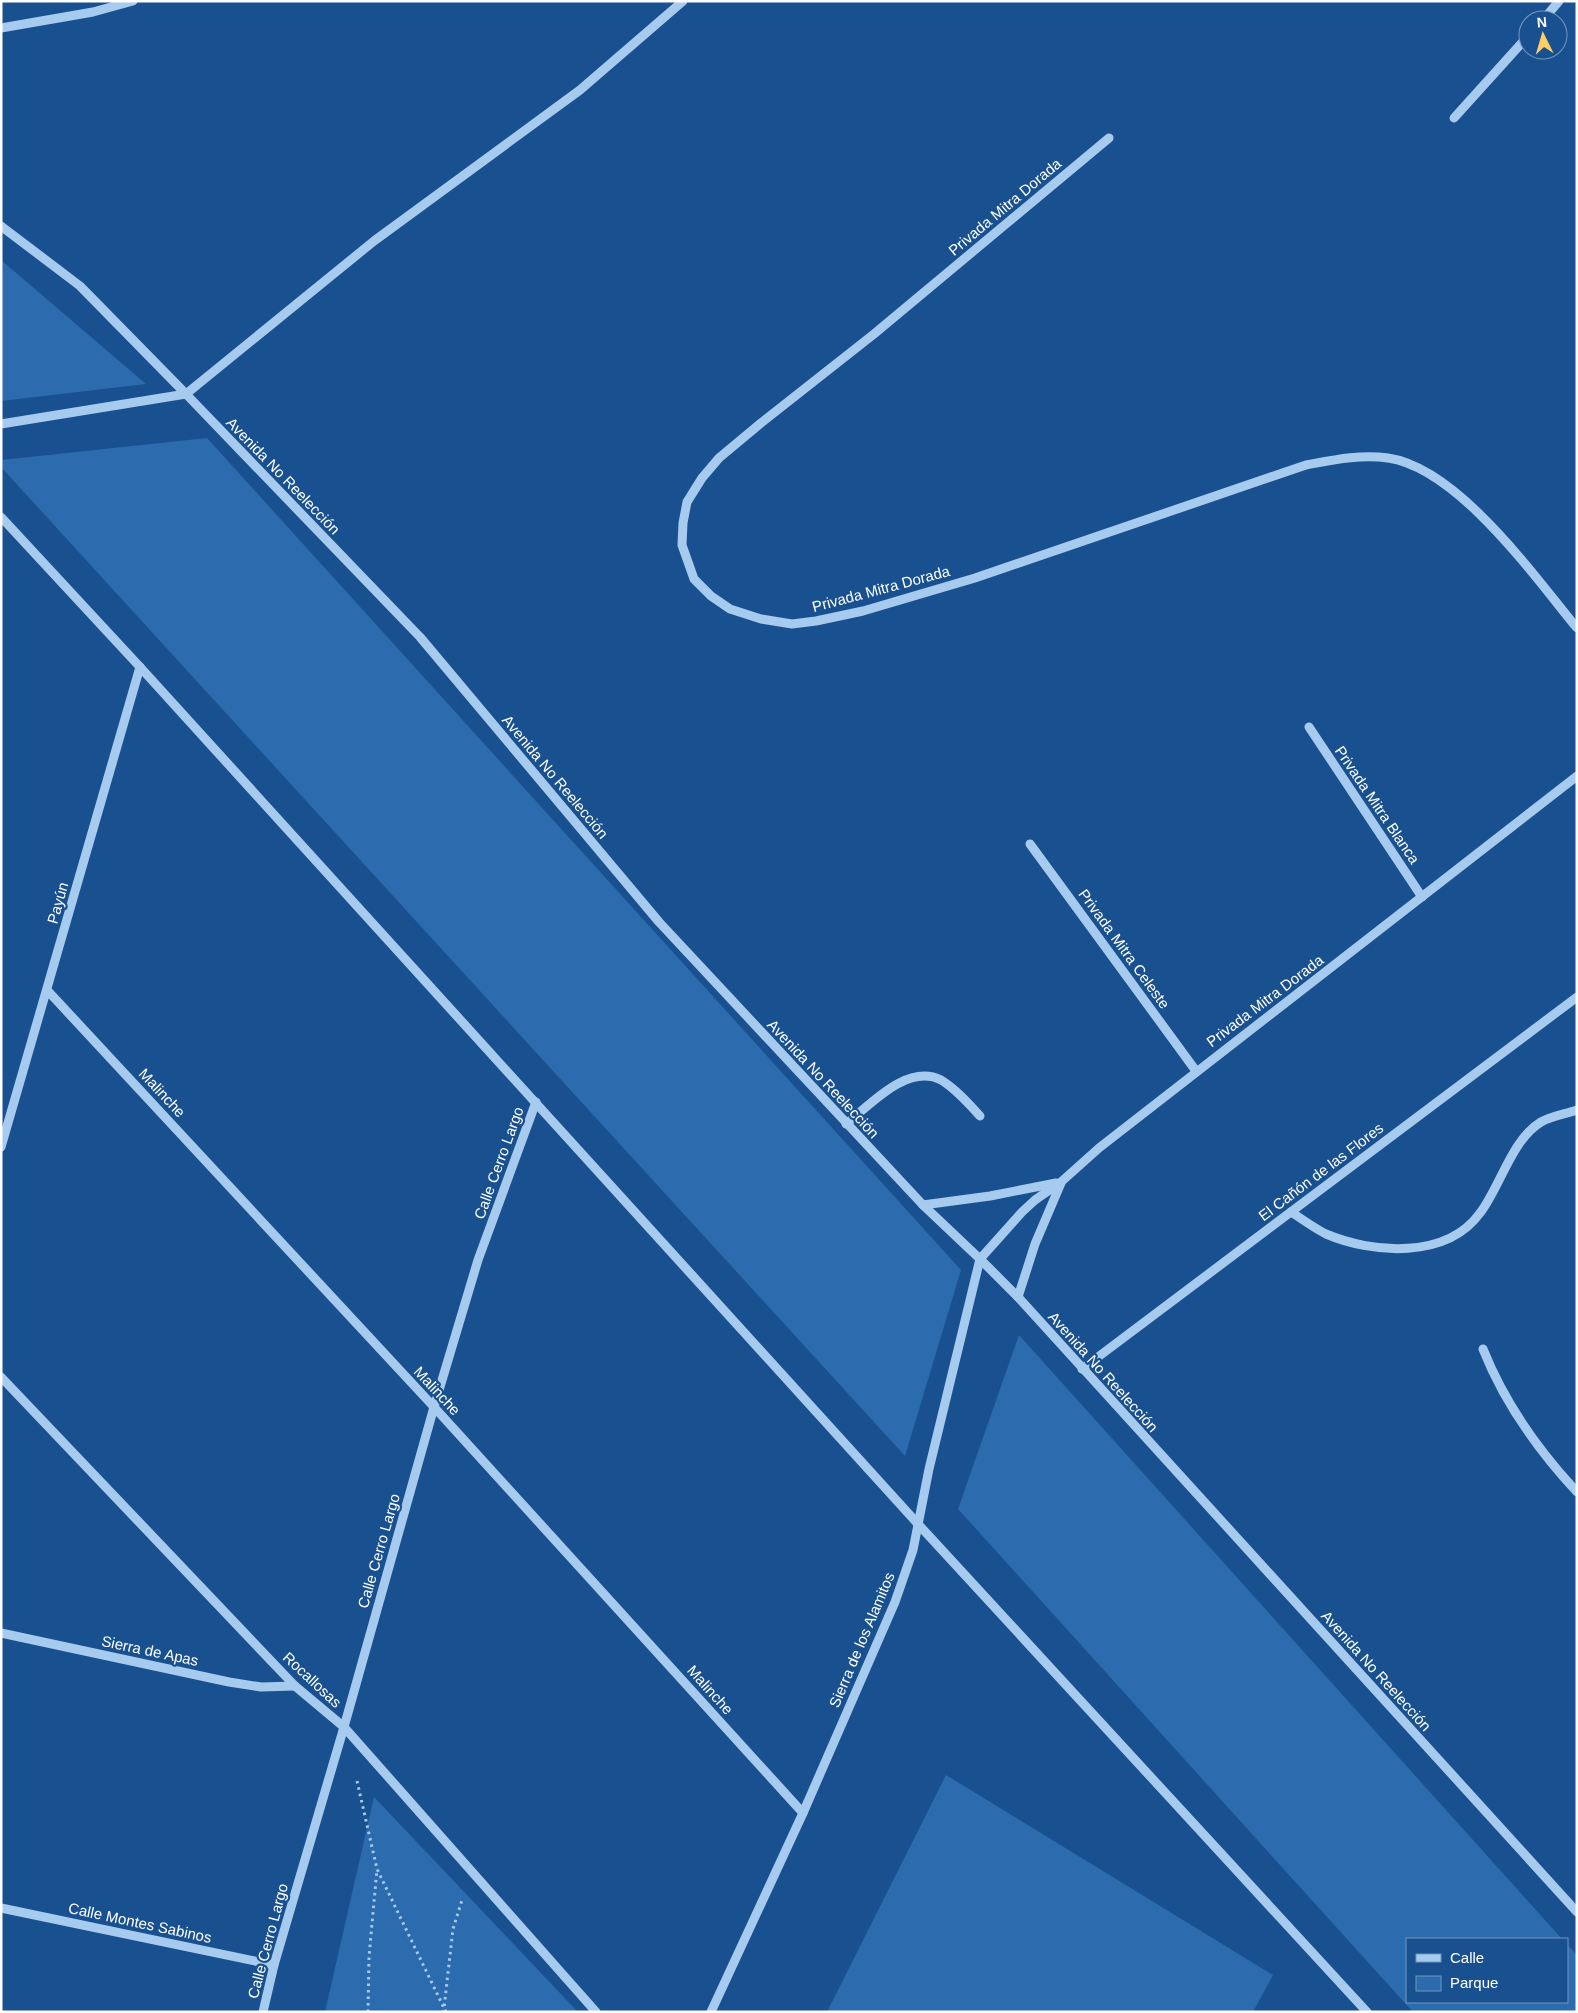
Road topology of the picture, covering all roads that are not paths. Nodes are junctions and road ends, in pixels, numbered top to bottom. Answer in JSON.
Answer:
{"nodes":[{"id":1,"x":133,"y":1,"type":"edge"},
{"id":2,"x":683,"y":1,"type":"edge"},
{"id":3,"x":1,"y":28,"type":"edge"},
{"id":4,"x":1518,"y":47,"type":"edge"},
{"id":5,"x":1454,"y":118,"type":"dead end"},
{"id":6,"x":1109,"y":138,"type":"dead end"},
{"id":7,"x":1,"y":226,"type":"edge"},
{"id":8,"x":186,"y":394,"type":"junction"},
{"id":9,"x":1,"y":424,"type":"edge"},
{"id":10,"x":1,"y":517,"type":"edge"},
{"id":11,"x":1577,"y":628,"type":"edge"},
{"id":12,"x":140,"y":667,"type":"junction"},
{"id":13,"x":1309,"y":727,"type":"dead end"},
{"id":14,"x":1577,"y":776,"type":"edge"},
{"id":15,"x":1030,"y":844,"type":"dead end"},
{"id":16,"x":1422,"y":897,"type":"junction"},
{"id":17,"x":47,"y":990,"type":"junction"},
{"id":18,"x":1577,"y":997,"type":"edge"},
{"id":19,"x":1196,"y":1071,"type":"junction"},
{"id":20,"x":536,"y":1102,"type":"junction"},
{"id":21,"x":1577,"y":1110,"type":"edge"},
{"id":22,"x":980,"y":1116,"type":"dead end"},
{"id":23,"x":846,"y":1124,"type":"junction"},
{"id":24,"x":1,"y":1147,"type":"edge"},
{"id":25,"x":1061,"y":1182,"type":"junction"},
{"id":26,"x":923,"y":1205,"type":"junction"},
{"id":27,"x":1291,"y":1212,"type":"junction"},
{"id":28,"x":980,"y":1258,"type":"junction"},
{"id":29,"x":1018,"y":1297,"type":"junction"},
{"id":30,"x":1483,"y":1349,"type":"dead end"},
{"id":31,"x":1082,"y":1369,"type":"junction"},
{"id":32,"x":1,"y":1377,"type":"edge"},
{"id":33,"x":434,"y":1407,"type":"junction"},
{"id":34,"x":1577,"y":1492,"type":"edge"},
{"id":35,"x":918,"y":1524,"type":"junction"},
{"id":36,"x":1,"y":1633,"type":"edge"},
{"id":37,"x":295,"y":1686,"type":"junction"},
{"id":38,"x":344,"y":1727,"type":"junction"},
{"id":39,"x":803,"y":1813,"type":"junction"},
{"id":40,"x":1,"y":1908,"type":"edge"},
{"id":41,"x":1577,"y":1912,"type":"edge"},
{"id":42,"x":274,"y":1965,"type":"junction"},
{"id":43,"x":1366,"y":2011,"type":"edge"},
{"id":44,"x":264,"y":2012,"type":"edge"},
{"id":45,"x":596,"y":2012,"type":"edge"},
{"id":46,"x":711,"y":2012,"type":"edge"}],
"edges":[{"from":1,"to":3,"type":"street"},
{"from":2,"to":8,"type":"street"},
{"from":4,"to":5,"type":"street"},
{"from":6,"to":11,"type":"street","name":"Privada Mitra Dorada"},
{"from":7,"to":8,"type":"street","name":"Avenida No Reelección"},
{"from":8,"to":9,"type":"street"},
{"from":8,"to":23,"type":"street","name":"Avenida No Reelección"},
{"from":10,"to":12,"type":"street"},
{"from":12,"to":17,"type":"street","name":"Payún"},
{"from":12,"to":20,"type":"street"},
{"from":13,"to":16,"type":"street","name":"Privada Mitra Blanca"},
{"from":14,"to":16,"type":"street","name":"Privada Mitra Dorada"},
{"from":15,"to":19,"type":"street","name":"Privada Mitra Celeste"},
{"from":16,"to":19,"type":"street","name":"Privada Mitra Dorada"},
{"from":17,"to":24,"type":"street","name":"Payún"},
{"from":17,"to":33,"type":"street","name":"Malinche"},
{"from":18,"to":27,"type":"street","name":"El Cañón de las Flores"},
{"from":19,"to":25,"type":"street","name":"Privada Mitra Dorada"},
{"from":20,"to":33,"type":"street","name":"Calle Cerro Largo"},
{"from":20,"to":35,"type":"street"},
{"from":21,"to":27,"type":"street"},
{"from":22,"to":23,"type":"street"},
{"from":23,"to":26,"type":"street","name":"Avenida No Reelección"},
{"from":25,"to":26,"type":"street"},
{"from":25,"to":28,"type":"street","name":"Privada Mitra Dorada"},
{"from":25,"to":29,"type":"street"},
{"from":26,"to":28,"type":"street","name":"Avenida No Reelección"},
{"from":27,"to":31,"type":"street","name":"El Cañón de las Flores"},
{"from":28,"to":29,"type":"street","name":"Avenida No Reelección"},
{"from":28,"to":35,"type":"street","name":"Sierra de los Alamitos"},
{"from":29,"to":31,"type":"street","name":"Avenida No Reelección"},
{"from":30,"to":34,"type":"street"},
{"from":31,"to":41,"type":"street","name":"Avenida No Reelección"},
{"from":32,"to":37,"type":"street","name":"Rocallosas"},
{"from":33,"to":38,"type":"street","name":"Calle Cerro Largo"},
{"from":33,"to":39,"type":"street","name":"Malinche"},
{"from":35,"to":39,"type":"street","name":"Sierra de los Alamitos"},
{"from":35,"to":43,"type":"street"},
{"from":36,"to":37,"type":"street","name":"Sierra de Apas"},
{"from":37,"to":38,"type":"street","name":"Rocallosas"},
{"from":38,"to":42,"type":"street","name":"Calle Cerro Largo"},
{"from":38,"to":45,"type":"street","name":"Rocallosas"},
{"from":39,"to":46,"type":"street","name":"Sierra de los Alamitos"},
{"from":40,"to":42,"type":"street","name":"Calle Montes Sabinos"},
{"from":42,"to":44,"type":"street","name":"Calle Cerro Largo"}]}
